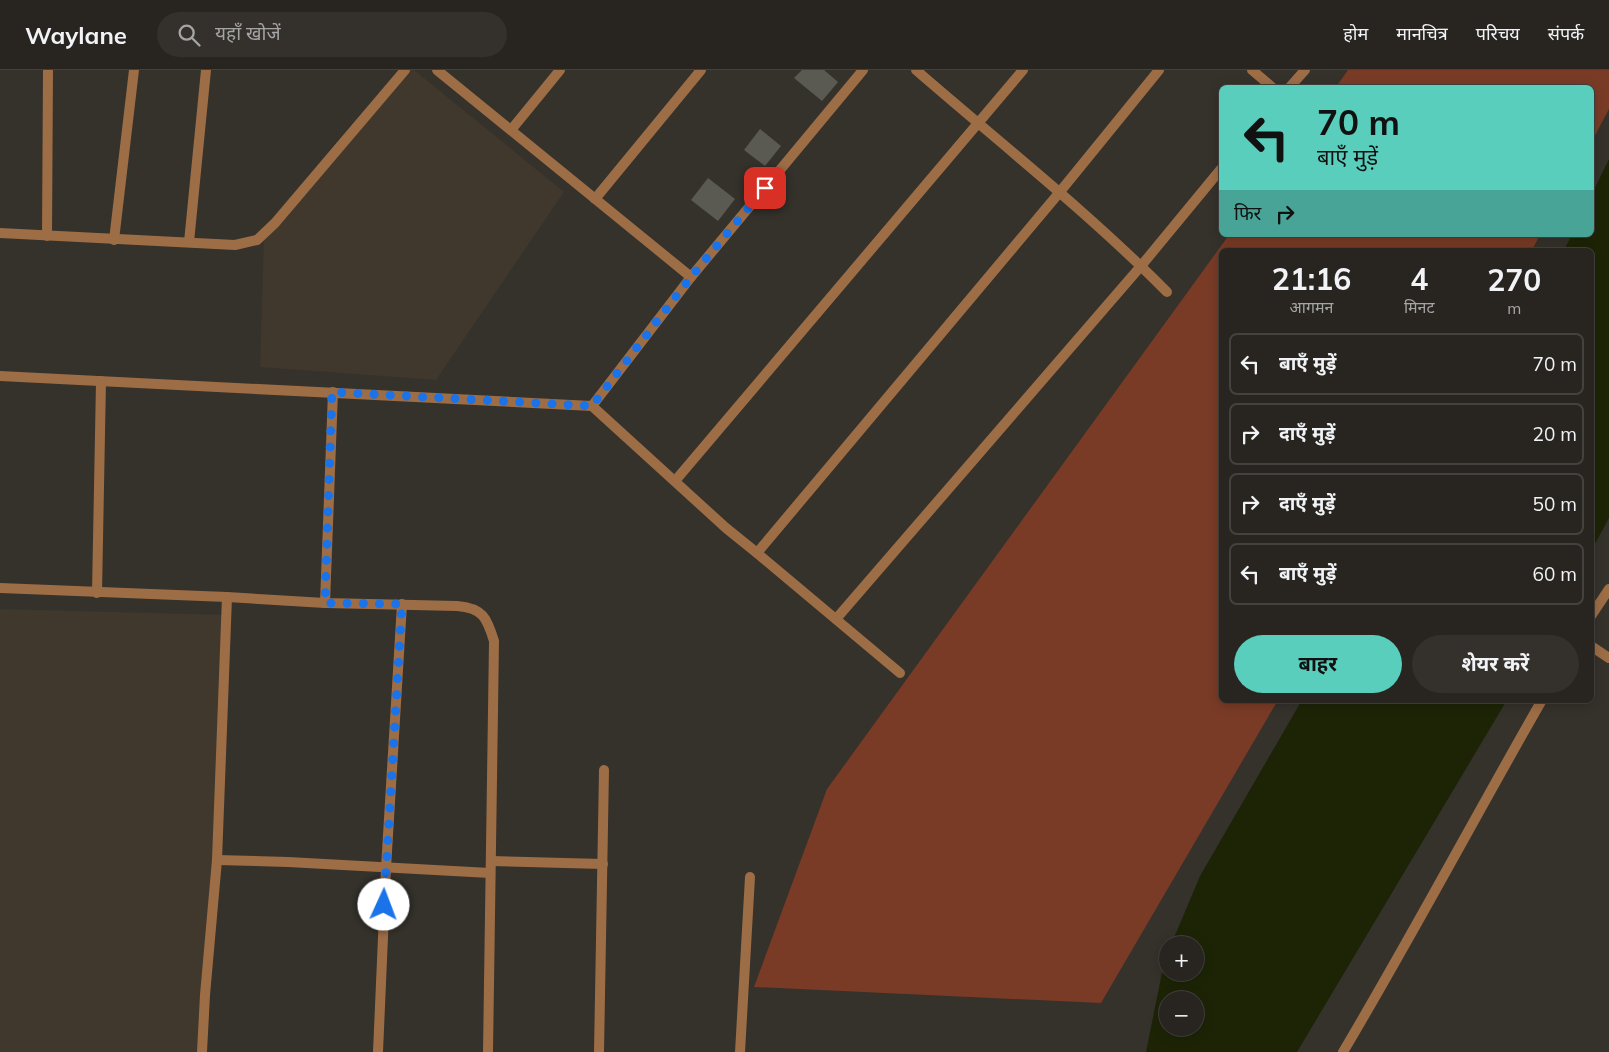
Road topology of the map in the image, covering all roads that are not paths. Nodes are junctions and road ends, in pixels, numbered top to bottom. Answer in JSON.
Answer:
{"nodes":[{"id":1,"x":48,"y":70,"type":"edge"},
{"id":2,"x":134,"y":70,"type":"edge"},
{"id":3,"x":206,"y":70,"type":"edge"},
{"id":4,"x":405,"y":70,"type":"edge"},
{"id":5,"x":438,"y":70,"type":"edge"},
{"id":6,"x":560,"y":70,"type":"edge"},
{"id":7,"x":702,"y":70,"type":"edge"},
{"id":8,"x":863,"y":70,"type":"edge"},
{"id":9,"x":916,"y":70,"type":"edge"},
{"id":10,"x":1023,"y":70,"type":"edge"},
{"id":11,"x":1159,"y":70,"type":"edge"},
{"id":12,"x":1252,"y":70,"type":"edge"},
{"id":13,"x":1305,"y":70,"type":"edge"},
{"id":14,"x":1270,"y":85,"type":"edge"},
{"id":15,"x":1292,"y":85,"type":"edge"},
{"id":16,"x":978,"y":124,"type":"junction"},
{"id":17,"x":510,"y":130,"type":"junction"},
{"id":18,"x":1219,"y":171,"type":"edge"},
{"id":19,"x":1059,"y":193,"type":"junction"},
{"id":20,"x":595,"y":199,"type":"junction"},
{"id":21,"x":0,"y":233,"type":"edge"},
{"id":22,"x":47,"y":236,"type":"junction"},
{"id":23,"x":114,"y":240,"type":"junction"},
{"id":24,"x":189,"y":242,"type":"junction"},
{"id":25,"x":1141,"y":266,"type":"junction"},
{"id":26,"x":691,"y":277,"type":"junction"},
{"id":27,"x":1167,"y":292,"type":"dead end"},
{"id":28,"x":0,"y":376,"type":"edge"},
{"id":29,"x":101,"y":381,"type":"junction"},
{"id":30,"x":332,"y":392,"type":"junction"},
{"id":31,"x":592,"y":406,"type":"junction"},
{"id":32,"x":675,"y":481,"type":"junction"},
{"id":33,"x":757,"y":552,"type":"junction"},
{"id":34,"x":0,"y":588,"type":"edge"},
{"id":35,"x":1609,"y":589,"type":"edge"},
{"id":36,"x":98,"y":593,"type":"junction"},
{"id":37,"x":227,"y":597,"type":"junction"},
{"id":38,"x":325,"y":603,"type":"junction"},
{"id":39,"x":402,"y":604,"type":"junction"},
{"id":40,"x":1594,"y":612,"type":"edge"},
{"id":41,"x":836,"y":619,"type":"junction"},
{"id":42,"x":1594,"y":648,"type":"edge"},
{"id":43,"x":1609,"y":658,"type":"edge"},
{"id":44,"x":900,"y":673,"type":"dead end"},
{"id":45,"x":1540,"y":703,"type":"edge"},
{"id":46,"x":604,"y":770,"type":"dead end"},
{"id":47,"x":217,"y":860,"type":"junction"},
{"id":48,"x":490,"y":861,"type":"junction"},
{"id":49,"x":603,"y":864,"type":"junction"},
{"id":50,"x":386,"y":868,"type":"junction"},
{"id":51,"x":490,"y":873,"type":"junction"},
{"id":52,"x":750,"y":877,"type":"dead end"},
{"id":53,"x":202,"y":1052,"type":"edge"},
{"id":54,"x":378,"y":1052,"type":"edge"},
{"id":55,"x":488,"y":1052,"type":"edge"},
{"id":56,"x":599,"y":1052,"type":"edge"},
{"id":57,"x":740,"y":1052,"type":"edge"},
{"id":58,"x":1343,"y":1052,"type":"edge"}],
"edges":[{"from":1,"to":22,"type":"street"},
{"from":2,"to":23,"type":"street"},
{"from":3,"to":24,"type":"street"},
{"from":4,"to":24,"type":"street"},
{"from":5,"to":17,"type":"street"},
{"from":6,"to":17,"type":"street"},
{"from":7,"to":20,"type":"street"},
{"from":8,"to":26,"type":"street"},
{"from":9,"to":16,"type":"street"},
{"from":10,"to":16,"type":"street"},
{"from":11,"to":19,"type":"street"},
{"from":12,"to":14,"type":"street"},
{"from":13,"to":15,"type":"street"},
{"from":16,"to":19,"type":"street"},
{"from":16,"to":32,"type":"street"},
{"from":17,"to":20,"type":"street"},
{"from":18,"to":25,"type":"street"},
{"from":19,"to":25,"type":"street"},
{"from":19,"to":33,"type":"street"},
{"from":20,"to":26,"type":"street"},
{"from":21,"to":22,"type":"street"},
{"from":22,"to":23,"type":"street"},
{"from":23,"to":24,"type":"street"},
{"from":25,"to":27,"type":"street"},
{"from":25,"to":41,"type":"street"},
{"from":26,"to":31,"type":"street"},
{"from":28,"to":29,"type":"street"},
{"from":29,"to":30,"type":"street"},
{"from":29,"to":36,"type":"street"},
{"from":30,"to":31,"type":"street"},
{"from":30,"to":38,"type":"street"},
{"from":31,"to":32,"type":"street"},
{"from":32,"to":33,"type":"street"},
{"from":33,"to":41,"type":"street"},
{"from":34,"to":36,"type":"street"},
{"from":35,"to":40,"type":"street"},
{"from":36,"to":37,"type":"street"},
{"from":37,"to":38,"type":"street"},
{"from":37,"to":47,"type":"street"},
{"from":38,"to":39,"type":"street"},
{"from":39,"to":48,"type":"street"},
{"from":39,"to":50,"type":"street"},
{"from":41,"to":44,"type":"street"},
{"from":42,"to":43,"type":"street"},
{"from":45,"to":58,"type":"street"},
{"from":46,"to":49,"type":"street"},
{"from":47,"to":50,"type":"street"},
{"from":47,"to":53,"type":"street"},
{"from":48,"to":49,"type":"street"},
{"from":48,"to":51,"type":"street"},
{"from":49,"to":56,"type":"street"},
{"from":50,"to":51,"type":"street"},
{"from":50,"to":54,"type":"street"},
{"from":51,"to":55,"type":"street"},
{"from":52,"to":57,"type":"street"}]}
